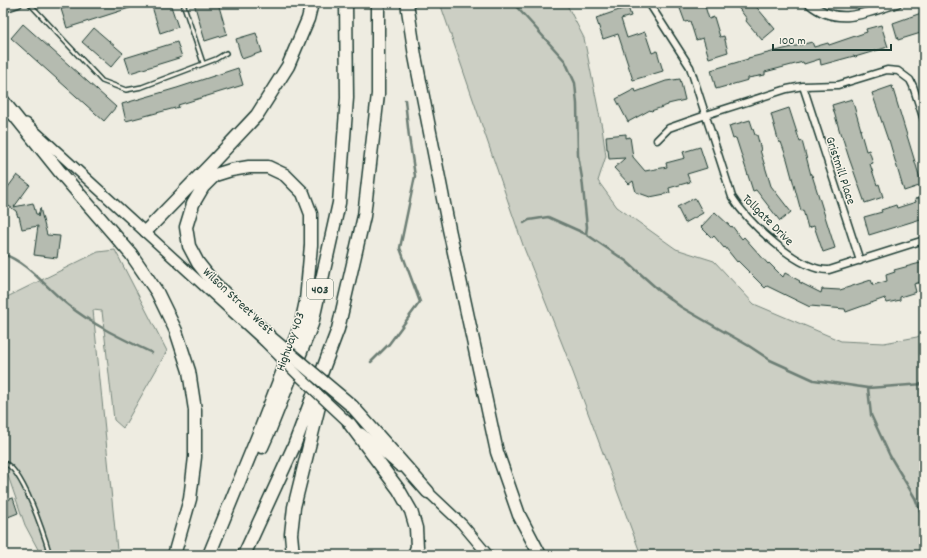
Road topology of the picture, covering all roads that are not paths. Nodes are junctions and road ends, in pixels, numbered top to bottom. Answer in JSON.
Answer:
{"nodes":[{"id":1,"x":18,"y":3,"type":"edge"},
{"id":2,"x":29,"y":3,"type":"edge"},
{"id":3,"x":183,"y":3,"type":"edge"},
{"id":4,"x":312,"y":3,"type":"edge"},
{"id":5,"x":346,"y":3,"type":"edge"},
{"id":6,"x":378,"y":3,"type":"edge"},
{"id":7,"x":406,"y":3,"type":"edge"},
{"id":8,"x":649,"y":3,"type":"edge"},
{"id":9,"x":809,"y":3,"type":"edge"},
{"id":10,"x":897,"y":3,"type":"edge"},
{"id":11,"x":3,"y":8,"type":"edge"},
{"id":12,"x":226,"y":53,"type":"dead end"},
{"id":13,"x":203,"y":63,"type":"junction"},
{"id":14,"x":803,"y":86,"type":"junction"},
{"id":15,"x":3,"y":101,"type":"edge"},
{"id":16,"x":706,"y":115,"type":"junction"},
{"id":17,"x":924,"y":120,"type":"edge"},
{"id":18,"x":657,"y":140,"type":"dead end"},
{"id":19,"x":146,"y":231,"type":"junction"},
{"id":20,"x":924,"y":240,"type":"edge"},
{"id":21,"x":860,"y":261,"type":"junction"},
{"id":22,"x":338,"y":329,"type":"junction"},
{"id":23,"x":268,"y":339,"type":"junction"},
{"id":24,"x":349,"y":423,"type":"junction"},
{"id":25,"x":3,"y":463,"type":"edge"},
{"id":26,"x":428,"y":492,"type":"junction"},
{"id":27,"x":50,"y":555,"type":"edge"},
{"id":28,"x":174,"y":555,"type":"edge"},
{"id":29,"x":209,"y":555,"type":"edge"},
{"id":30,"x":244,"y":555,"type":"edge"},
{"id":31,"x":293,"y":555,"type":"edge"},
{"id":32,"x":414,"y":555,"type":"edge"},
{"id":33,"x":488,"y":555,"type":"edge"},
{"id":34,"x":540,"y":555,"type":"edge"}],
"edges":[{"from":1,"to":11,"type":"street"},
{"from":2,"to":13,"type":"lane"},
{"from":3,"to":13,"type":"lane"},
{"from":4,"to":19,"type":"highway"},
{"from":5,"to":29,"type":"highway","name":"Highway 403","number":"403"},
{"from":6,"to":22,"type":"highway","number":"403"},
{"from":7,"to":34,"type":"highway"},
{"from":8,"to":16,"type":"street","name":"Tollgate Drive"},
{"from":9,"to":10,"type":"street"},
{"from":12,"to":13,"type":"lane"},
{"from":14,"to":16,"type":"street"},
{"from":14,"to":17,"type":"street"},
{"from":14,"to":21,"type":"street","name":"Gristmill Place"},
{"from":15,"to":19,"type":"main road","name":"Wilson Street West"},
{"from":15,"to":28,"type":"highway"},
{"from":16,"to":18,"type":"street"},
{"from":16,"to":21,"type":"street","name":"Tollgate Drive"},
{"from":19,"to":23,"type":"main road","name":"Wilson Street West"},
{"from":20,"to":21,"type":"street","name":"Tollgate Drive"},
{"from":22,"to":30,"type":"highway","number":"403"},
{"from":22,"to":31,"type":"highway"},
{"from":23,"to":24,"type":"main road","name":"Wilson Street West","bridge":true},
{"from":23,"to":26,"type":"highway","bridge":true},
{"from":23,"to":29,"type":"highway"},
{"from":24,"to":26,"type":"main road","name":"Wilson Street West"},
{"from":24,"to":32,"type":"highway"},
{"from":25,"to":27,"type":"lane"},
{"from":26,"to":33,"type":"main road","name":"Wilson Street West"}]}
